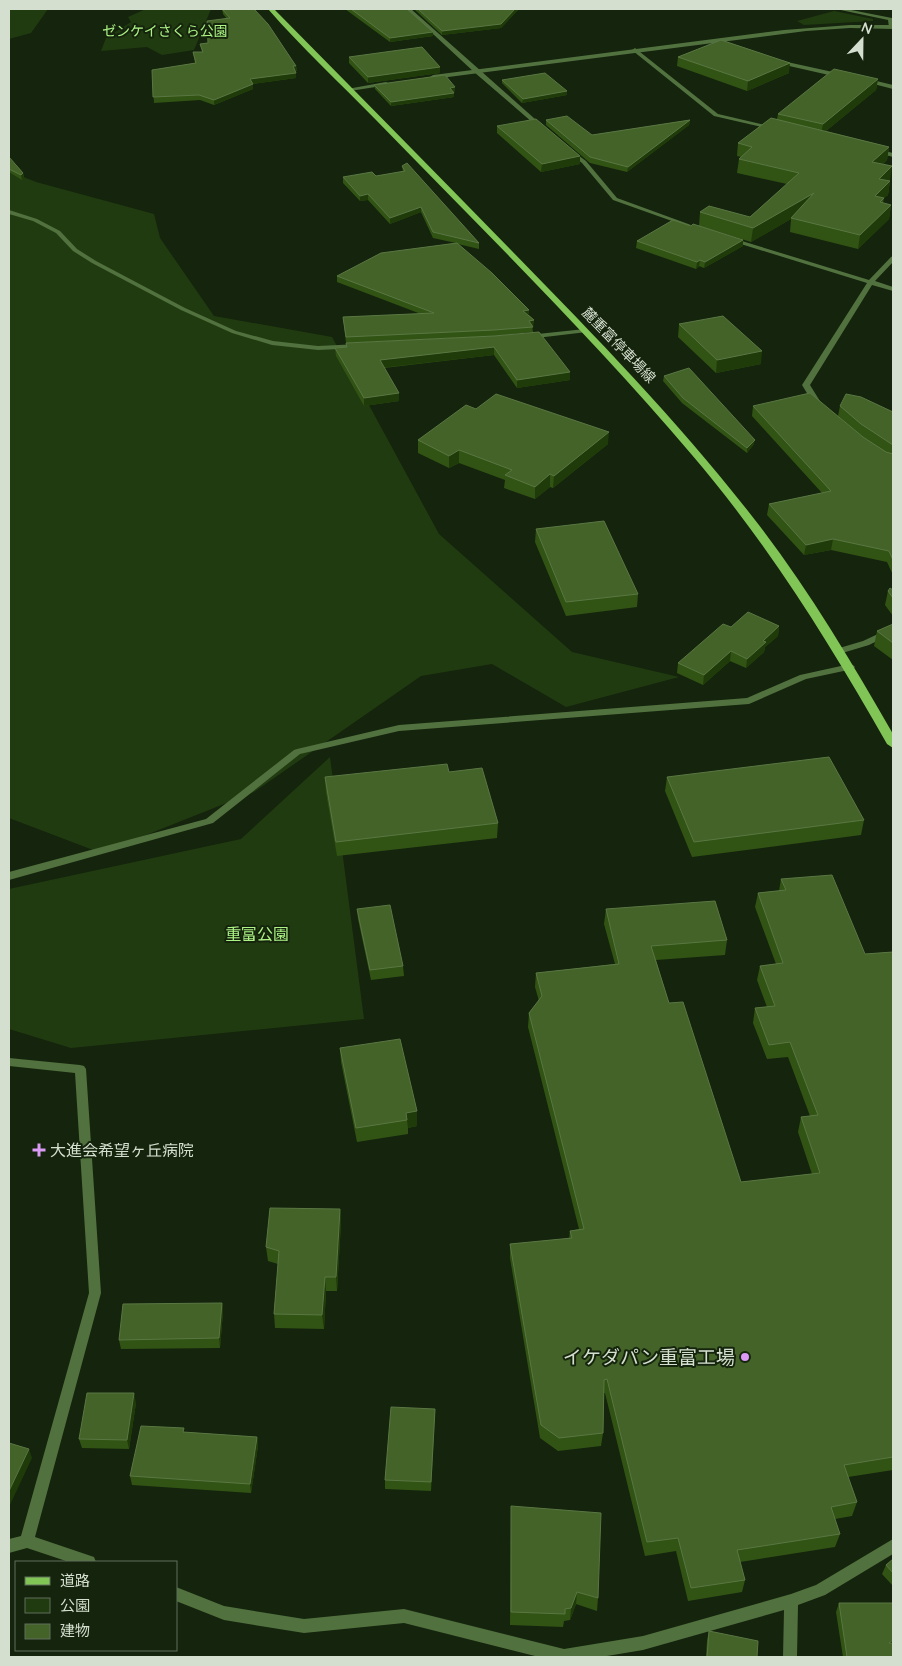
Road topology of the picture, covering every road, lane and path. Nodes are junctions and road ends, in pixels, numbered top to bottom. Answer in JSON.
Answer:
{"nodes":[{"id":1,"x":271,"y":9,"type":"edge"},
{"id":2,"x":408,"y":9,"type":"edge"},
{"id":3,"x":839,"y":9,"type":"edge"},
{"id":4,"x":892,"y":27,"type":"edge"},
{"id":5,"x":728,"y":39,"type":"junction"},
{"id":6,"x":735,"y":44,"type":"edge"},
{"id":7,"x":635,"y":50,"type":"junction"},
{"id":8,"x":772,"y":61,"type":"edge"},
{"id":9,"x":476,"y":71,"type":"junction"},
{"id":10,"x":847,"y":77,"type":"edge"},
{"id":11,"x":427,"y":78,"type":"edge"},
{"id":12,"x":856,"y":79,"type":"edge"},
{"id":13,"x":389,"y":84,"type":"edge"},
{"id":14,"x":893,"y":87,"type":"edge"},
{"id":15,"x":350,"y":89,"type":"junction"},
{"id":16,"x":781,"y":130,"type":"edge"},
{"id":17,"x":550,"y":135,"type":"edge"},
{"id":18,"x":564,"y":146,"type":"edge"},
{"id":19,"x":865,"y":149,"type":"edge"},
{"id":20,"x":893,"y":155,"type":"edge"},
{"id":21,"x":9,"y":212,"type":"edge"},
{"id":22,"x":698,"y":228,"type":"edge"},
{"id":23,"x":725,"y":237,"type":"edge"},
{"id":24,"x":893,"y":258,"type":"edge"},
{"id":25,"x":870,"y":283,"type":"junction"},
{"id":26,"x":893,"y":289,"type":"edge"},
{"id":27,"x":585,"y":331,"type":"junction"},
{"id":28,"x":521,"y":338,"type":"edge"},
{"id":29,"x":366,"y":345,"type":"edge"},
{"id":30,"x":827,"y":414,"type":"edge"},
{"id":31,"x":893,"y":630,"type":"edge"},
{"id":32,"x":839,"y":651,"type":"junction"},
{"id":33,"x":850,"y":667,"type":"junction"},
{"id":34,"x":893,"y":744,"type":"edge"},
{"id":35,"x":9,"y":876,"type":"edge"},
{"id":36,"x":9,"y":1062,"type":"edge"},
{"id":37,"x":27,"y":1541,"type":"junction"},
{"id":38,"x":9,"y":1546,"type":"edge"},
{"id":39,"x":893,"y":1546,"type":"edge"},
{"id":40,"x":86,"y":1561,"type":"edge"},
{"id":41,"x":178,"y":1595,"type":"edge"},
{"id":42,"x":791,"y":1601,"type":"junction"},
{"id":43,"x":563,"y":1656,"type":"edge"},
{"id":44,"x":790,"y":1657,"type":"edge"}],
"edges":[{"from":1,"to":15,"type":"main road","name":"麓重富停車場線"},
{"from":2,"to":9,"type":"street"},
{"from":3,"to":4,"type":"street"},
{"from":4,"to":5,"type":"street"},
{"from":5,"to":6,"type":"street"},
{"from":5,"to":7,"type":"street"},
{"from":7,"to":9,"type":"street"},
{"from":7,"to":16,"type":"street"},
{"from":8,"to":10,"type":"street"},
{"from":9,"to":11,"type":"street"},
{"from":9,"to":17,"type":"street"},
{"from":12,"to":14,"type":"street"},
{"from":13,"to":15,"type":"street"},
{"from":15,"to":27,"type":"main road","name":"麓重富停車場線"},
{"from":18,"to":22,"type":"street"},
{"from":19,"to":20,"type":"street"},
{"from":21,"to":29,"type":"street"},
{"from":23,"to":25,"type":"street"},
{"from":24,"to":25,"type":"street"},
{"from":25,"to":26,"type":"street"},
{"from":25,"to":30,"type":"street"},
{"from":27,"to":28,"type":"street"},
{"from":27,"to":32,"type":"main road","name":"麓重富停車場線"},
{"from":31,"to":32,"type":"street"},
{"from":32,"to":33,"type":"main road","name":"麓重富停車場線"},
{"from":33,"to":34,"type":"main road","name":"麓重富停車場線"},
{"from":33,"to":35,"type":"street"},
{"from":36,"to":37,"type":"street"},
{"from":37,"to":38,"type":"street"},
{"from":37,"to":40,"type":"street"},
{"from":39,"to":42,"type":"street"},
{"from":41,"to":43,"type":"street"},
{"from":42,"to":43,"type":"street"},
{"from":42,"to":44,"type":"street"}]}
